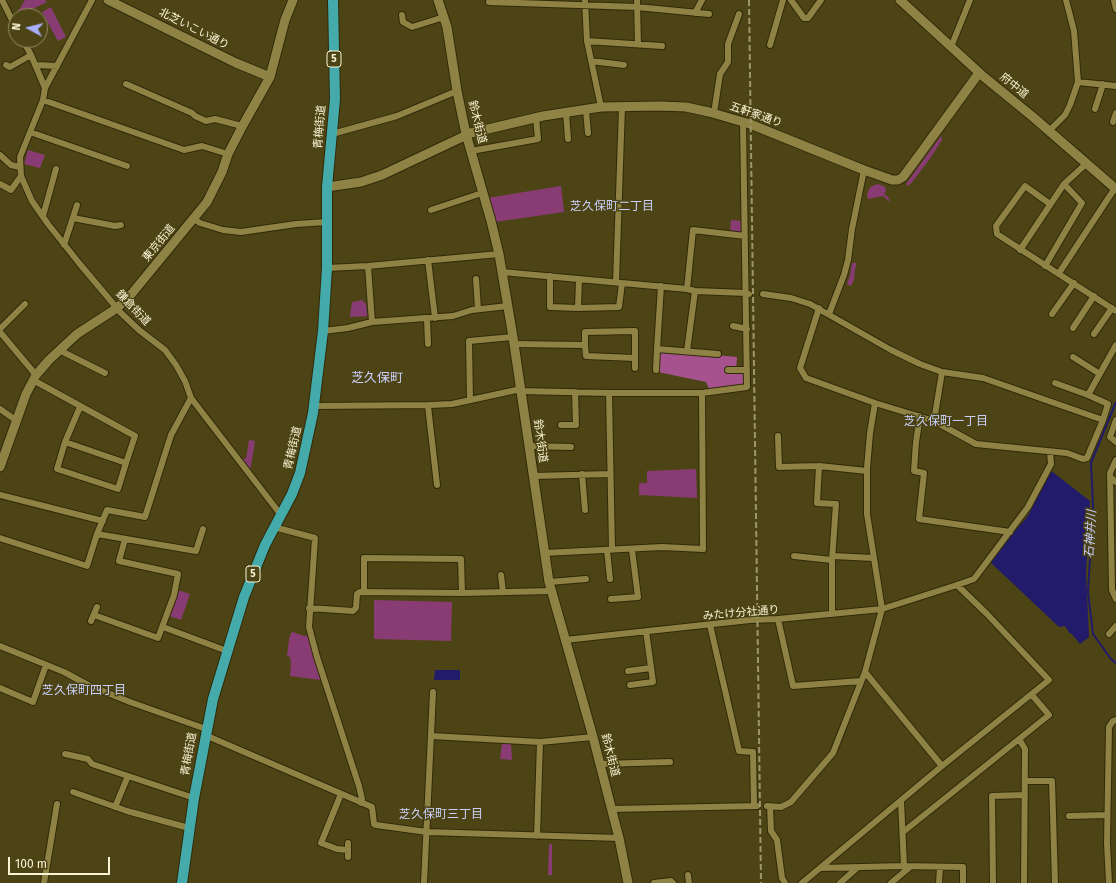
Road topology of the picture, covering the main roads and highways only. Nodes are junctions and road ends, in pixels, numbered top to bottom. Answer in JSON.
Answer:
{"nodes":[{"id":1,"x":333,"y":0,"type":"edge"},
{"id":2,"x":182,"y":883,"type":"edge"}],
"edges":[{"from":1,"to":2,"type":"main road","name":"青梅街道","number":"5"}]}
